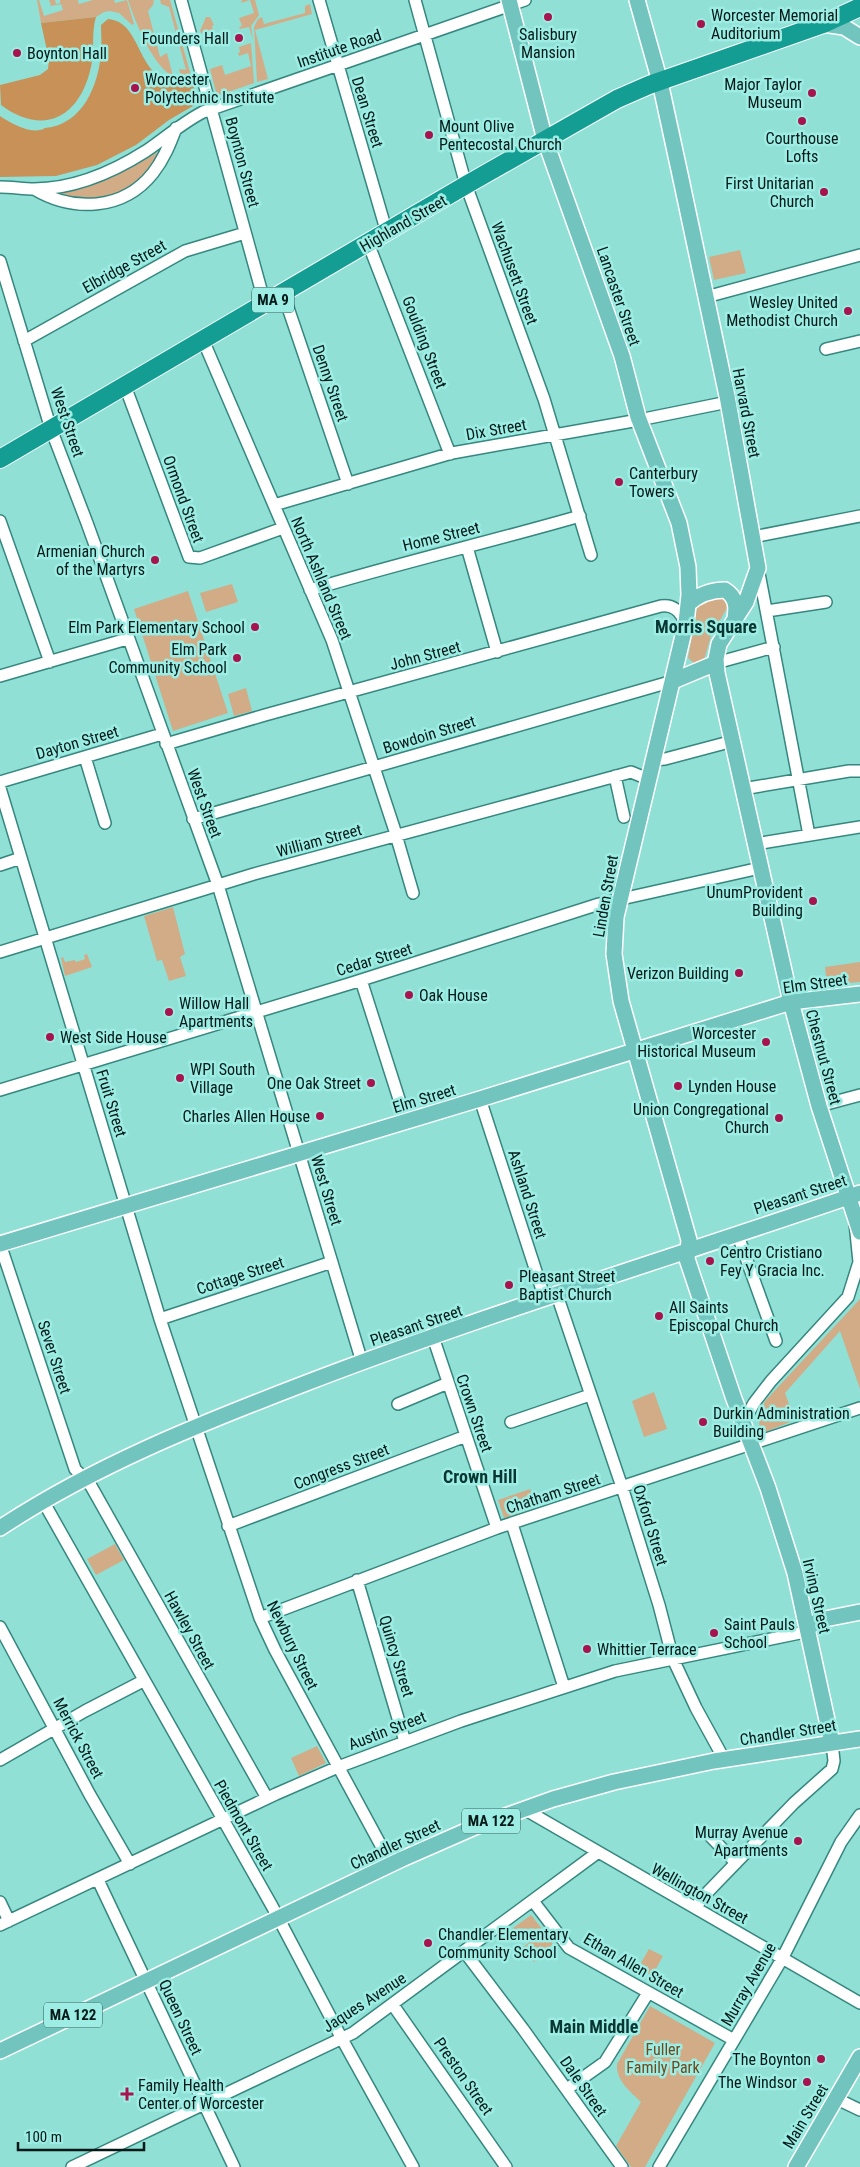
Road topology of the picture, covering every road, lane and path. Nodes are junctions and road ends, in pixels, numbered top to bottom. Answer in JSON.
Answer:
{"nodes":[{"id":1,"x":181,"y":0,"type":"edge"},
{"id":2,"x":319,"y":0,"type":"edge"},
{"id":3,"x":415,"y":0,"type":"edge"},
{"id":4,"x":637,"y":0,"type":"edge"},
{"id":5,"x":515,"y":2,"type":"edge"},
{"id":6,"x":860,"y":7,"type":"edge"},
{"id":7,"x":860,"y":13,"type":"edge"},
{"id":8,"x":823,"y":24,"type":"junction"},
{"id":9,"x":425,"y":36,"type":"junction"},
{"id":10,"x":860,"y":37,"type":"edge"},
{"id":11,"x":337,"y":65,"type":"junction"},
{"id":12,"x":660,"y":82,"type":"junction"},
{"id":13,"x":211,"y":109,"type":"junction"},
{"id":14,"x":176,"y":128,"type":"junction"},
{"id":15,"x":545,"y":140,"type":"junction"},
{"id":16,"x":466,"y":185,"type":"junction"},
{"id":17,"x":0,"y":187,"type":"edge"},
{"id":18,"x":34,"y":189,"type":"junction"},
{"id":19,"x":245,"y":233,"type":"junction"},
{"id":20,"x":387,"y":233,"type":"junction"},
{"id":21,"x":368,"y":243,"type":"junction"},
{"id":22,"x":860,"y":255,"type":"edge"},
{"id":23,"x":0,"y":261,"type":"edge"},
{"id":24,"x":283,"y":293,"type":"junction"},
{"id":25,"x":706,"y":296,"type":"junction"},
{"id":26,"x":265,"y":304,"type":"junction"},
{"id":27,"x":203,"y":340,"type":"junction"},
{"id":28,"x":24,"y":341,"type":"junction"},
{"id":29,"x":860,"y":341,"type":"edge"},
{"id":30,"x":826,"y":349,"type":"dead end"},
{"id":31,"x":125,"y":386,"type":"junction"},
{"id":32,"x":728,"y":402,"type":"junction"},
{"id":33,"x":639,"y":420,"type":"junction"},
{"id":34,"x":51,"y":429,"type":"junction"},
{"id":35,"x":555,"y":435,"type":"junction"},
{"id":36,"x":450,"y":454,"type":"junction"},
{"id":37,"x":0,"y":459,"type":"edge"},
{"id":38,"x":348,"y":484,"type":"junction"},
{"id":39,"x":274,"y":505,"type":"junction"},
{"id":40,"x":580,"y":516,"type":"junction"},
{"id":41,"x":860,"y":516,"type":"edge"},
{"id":42,"x":0,"y":521,"type":"edge"},
{"id":43,"x":284,"y":528,"type":"junction"},
{"id":44,"x":753,"y":537,"type":"junction"},
{"id":45,"x":467,"y":547,"type":"junction"},
{"id":46,"x":591,"y":555,"type":"dead end"},
{"id":47,"x":758,"y":568,"type":"junction"},
{"id":48,"x":310,"y":590,"type":"junction"},
{"id":49,"x":826,"y":602,"type":"dead end"},
{"id":50,"x":688,"y":604,"type":"junction"},
{"id":51,"x":767,"y":611,"type":"junction"},
{"id":52,"x":735,"y":618,"type":"junction"},
{"id":53,"x":686,"y":623,"type":"junction"},
{"id":54,"x":127,"y":639,"type":"junction"},
{"id":55,"x":774,"y":647,"type":"junction"},
{"id":56,"x":497,"y":652,"type":"junction"},
{"id":57,"x":679,"y":654,"type":"junction"},
{"id":58,"x":50,"y":662,"type":"junction"},
{"id":59,"x":709,"y":663,"type":"junction"},
{"id":60,"x":0,"y":676,"type":"edge"},
{"id":61,"x":673,"y":680,"type":"junction"},
{"id":62,"x":350,"y":693,"type":"junction"},
{"id":63,"x":164,"y":739,"type":"junction"},
{"id":64,"x":733,"y":741,"type":"junction"},
{"id":65,"x":85,"y":757,"type":"junction"},
{"id":66,"x":653,"y":760,"type":"junction"},
{"id":67,"x":373,"y":768,"type":"junction"},
{"id":68,"x":860,"y":771,"type":"edge"},
{"id":69,"x":615,"y":776,"type":"junction"},
{"id":70,"x":648,"y":779,"type":"junction"},
{"id":71,"x":799,"y":780,"type":"junction"},
{"id":72,"x":0,"y":782,"type":"edge"},
{"id":73,"x":0,"y":788,"type":"edge"},
{"id":74,"x":743,"y":789,"type":"junction"},
{"id":75,"x":624,"y":817,"type":"dead end"},
{"id":76,"x":193,"y":819,"type":"junction"},
{"id":77,"x":105,"y":822,"type":"dead end"},
{"id":78,"x":860,"y":827,"type":"edge"},
{"id":79,"x":396,"y":835,"type":"junction"},
{"id":80,"x":810,"y":835,"type":"junction"},
{"id":81,"x":755,"y":844,"type":"junction"},
{"id":82,"x":21,"y":858,"type":"junction"},
{"id":83,"x":0,"y":864,"type":"edge"},
{"id":84,"x":760,"y":868,"type":"junction"},
{"id":85,"x":218,"y":885,"type":"junction"},
{"id":86,"x":413,"y":893,"type":"dead end"},
{"id":87,"x":620,"y":900,"type":"junction"},
{"id":88,"x":45,"y":937,"type":"junction"},
{"id":89,"x":0,"y":952,"type":"edge"},
{"id":90,"x":361,"y":980,"type":"junction"},
{"id":91,"x":860,"y":994,"type":"edge"},
{"id":92,"x":791,"y":1002,"type":"junction"},
{"id":93,"x":256,"y":1012,"type":"junction"},
{"id":94,"x":635,"y":1050,"type":"junction"},
{"id":95,"x":83,"y":1064,"type":"junction"},
{"id":96,"x":0,"y":1090,"type":"edge"},
{"id":97,"x":860,"y":1095,"type":"edge"},
{"id":98,"x":480,"y":1099,"type":"junction"},
{"id":99,"x":819,"y":1106,"type":"junction"},
{"id":100,"x":406,"y":1121,"type":"junction"},
{"id":101,"x":298,"y":1154,"type":"junction"},
{"id":102,"x":854,"y":1195,"type":"edge"},
{"id":103,"x":126,"y":1206,"type":"junction"},
{"id":104,"x":857,"y":1226,"type":"edge"},
{"id":105,"x":737,"y":1233,"type":"junction"},
{"id":106,"x":0,"y":1244,"type":"edge"},
{"id":107,"x":687,"y":1251,"type":"junction"},
{"id":108,"x":332,"y":1262,"type":"junction"},
{"id":109,"x":860,"y":1289,"type":"edge"},
{"id":110,"x":551,"y":1297,"type":"junction"},
{"id":111,"x":848,"y":1297,"type":"junction"},
{"id":112,"x":160,"y":1319,"type":"junction"},
{"id":113,"x":433,"y":1337,"type":"junction"},
{"id":114,"x":776,"y":1341,"type":"dead end"},
{"id":115,"x":362,"y":1362,"type":"junction"},
{"id":116,"x":448,"y":1383,"type":"junction"},
{"id":117,"x":590,"y":1395,"type":"junction"},
{"id":118,"x":398,"y":1404,"type":"dead end"},
{"id":119,"x":860,"y":1408,"type":"edge"},
{"id":120,"x":511,"y":1422,"type":"dead end"},
{"id":121,"x":743,"y":1423,"type":"junction"},
{"id":122,"x":194,"y":1427,"type":"junction"},
{"id":123,"x":466,"y":1436,"type":"junction"},
{"id":124,"x":751,"y":1445,"type":"junction"},
{"id":125,"x":84,"y":1478,"type":"junction"},
{"id":126,"x":622,"y":1487,"type":"junction"},
{"id":127,"x":43,"y":1501,"type":"junction"},
{"id":128,"x":512,"y":1524,"type":"junction"},
{"id":129,"x":228,"y":1526,"type":"junction"},
{"id":130,"x":0,"y":1528,"type":"edge"},
{"id":131,"x":497,"y":1528,"type":"junction"},
{"id":132,"x":357,"y":1580,"type":"junction"},
{"id":133,"x":860,"y":1612,"type":"edge"},
{"id":134,"x":260,"y":1618,"type":"junction"},
{"id":135,"x":860,"y":1621,"type":"edge"},
{"id":136,"x":0,"y":1627,"type":"edge"},
{"id":137,"x":807,"y":1628,"type":"junction"},
{"id":138,"x":673,"y":1659,"type":"junction"},
{"id":139,"x":143,"y":1681,"type":"junction"},
{"id":140,"x":564,"y":1688,"type":"junction"},
{"id":141,"x":55,"y":1728,"type":"junction"},
{"id":142,"x":860,"y":1739,"type":"edge"},
{"id":143,"x":405,"y":1742,"type":"junction"},
{"id":144,"x":832,"y":1744,"type":"junction"},
{"id":145,"x":724,"y":1759,"type":"junction"},
{"id":146,"x":0,"y":1760,"type":"edge"},
{"id":147,"x":338,"y":1767,"type":"junction"},
{"id":148,"x":267,"y":1798,"type":"junction"},
{"id":149,"x":524,"y":1810,"type":"junction"},
{"id":150,"x":860,"y":1815,"type":"edge"},
{"id":151,"x":224,"y":1820,"type":"junction"},
{"id":152,"x":710,"y":1836,"type":"dead end"},
{"id":153,"x":597,"y":1853,"type":"junction"},
{"id":154,"x":736,"y":1863,"type":"junction"},
{"id":155,"x":130,"y":1864,"type":"junction"},
{"id":156,"x":391,"y":1864,"type":"junction"},
{"id":157,"x":98,"y":1880,"type":"junction"},
{"id":158,"x":533,"y":1901,"type":"junction"},
{"id":159,"x":0,"y":1902,"type":"edge"},
{"id":160,"x":696,"y":1908,"type":"junction"},
{"id":161,"x":279,"y":1919,"type":"junction"},
{"id":162,"x":4,"y":1923,"type":"edge"},
{"id":163,"x":464,"y":1951,"type":"junction"},
{"id":164,"x":782,"y":1959,"type":"junction"},
{"id":165,"x":146,"y":1980,"type":"junction"},
{"id":166,"x":648,"y":1993,"type":"junction"},
{"id":167,"x":860,"y":2003,"type":"edge"},
{"id":168,"x":393,"y":2005,"type":"junction"},
{"id":169,"x":342,"y":2039,"type":"junction"},
{"id":170,"x":734,"y":2040,"type":"junction"},
{"id":171,"x":0,"y":2051,"type":"edge"},
{"id":172,"x":860,"y":2057,"type":"edge"},
{"id":173,"x":567,"y":2089,"type":"junction"},
{"id":174,"x":837,"y":2099,"type":"junction"},
{"id":175,"x":204,"y":2104,"type":"junction"},
{"id":176,"x":860,"y":2110,"type":"edge"},
{"id":177,"x":72,"y":2167,"type":"edge"},
{"id":178,"x":234,"y":2167,"type":"edge"},
{"id":179,"x":413,"y":2167,"type":"edge"},
{"id":180,"x":506,"y":2167,"type":"edge"},
{"id":181,"x":622,"y":2167,"type":"edge"},
{"id":182,"x":659,"y":2167,"type":"edge"},
{"id":183,"x":796,"y":2167,"type":"edge"}],
"edges":[{"from":1,"to":13,"type":"street","name":"Boynton Street"},
{"from":2,"to":11,"type":"street","name":"Dean Street"},
{"from":3,"to":9,"type":"street","name":"Wachusett Street"},
{"from":4,"to":12,"type":"main road","name":"Harvard Street"},
{"from":5,"to":9,"type":"street","name":"Institute Road"},
{"from":5,"to":15,"type":"main road","name":"Lancaster Street"},
{"from":6,"to":8,"type":"highway","name":"Highland Street","number":"MA 9"},
{"from":7,"to":8,"type":"highway","name":"Highland Street","number":"MA 9"},
{"from":8,"to":10,"type":"main road"},
{"from":8,"to":12,"type":"highway","name":"Highland Street","number":"MA 9"},
{"from":9,"to":11,"type":"street","name":"Institute Road"},
{"from":9,"to":16,"type":"street","name":"Wachusett Street"},
{"from":11,"to":13,"type":"street","name":"Institute Road"},
{"from":11,"to":20,"type":"street","name":"Dean Street"},
{"from":12,"to":15,"type":"highway","name":"Highland Street","number":"MA 9"},
{"from":12,"to":25,"type":"main road","name":"Harvard Street"},
{"from":13,"to":14,"type":"street","name":"Institute Road"},
{"from":13,"to":19,"type":"street","name":"Boynton Street"},
{"from":14,"to":18,"type":"street","name":"Institute Road"},
{"from":14,"to":18,"type":"street"},
{"from":15,"to":16,"type":"highway","name":"Highland Street","number":"MA 9"},
{"from":15,"to":33,"type":"main road","name":"Lancaster Street"},
{"from":16,"to":20,"type":"highway","name":"Highland Street","number":"MA 9"},
{"from":16,"to":35,"type":"street","name":"Wachusett Street"},
{"from":17,"to":18,"type":"street","name":"Institute Road"},
{"from":19,"to":26,"type":"street","name":"Boynton Street"},
{"from":19,"to":28,"type":"street","name":"Elbridge Street"},
{"from":20,"to":21,"type":"highway","name":"Highland Street","number":"MA 9"},
{"from":21,"to":24,"type":"highway","name":"Highland Street","number":"MA 9"},
{"from":21,"to":36,"type":"street","name":"Goulding Street"},
{"from":22,"to":25,"type":"street"},
{"from":23,"to":28,"type":"street","name":"West Street"},
{"from":24,"to":26,"type":"highway","name":"Highland Street","number":"MA 9"},
{"from":24,"to":38,"type":"street","name":"Denny Street"},
{"from":25,"to":32,"type":"main road","name":"Harvard Street"},
{"from":26,"to":27,"type":"highway","name":"Highland Street","number":"MA 9"},
{"from":27,"to":31,"type":"highway","name":"Highland Street","number":"MA 9"},
{"from":27,"to":39,"type":"street","name":"North Ashland Street"},
{"from":28,"to":34,"type":"street","name":"West Street"},
{"from":29,"to":30,"type":"street"},
{"from":31,"to":34,"type":"highway","name":"Highland Street","number":"MA 9"},
{"from":31,"to":43,"type":"street","name":"Ormond Street"},
{"from":32,"to":33,"type":"street","name":"Dix Street"},
{"from":32,"to":44,"type":"main road","name":"Harvard Street"},
{"from":33,"to":35,"type":"street","name":"Dix Street"},
{"from":33,"to":50,"type":"main road","name":"Lancaster Street"},
{"from":34,"to":37,"type":"highway","name":"Highland Street","number":"MA 9"},
{"from":34,"to":54,"type":"street","name":"West Street"},
{"from":35,"to":36,"type":"street","name":"Dix Street"},
{"from":35,"to":40,"type":"street","name":"Wachusett Street"},
{"from":36,"to":38,"type":"street","name":"Dix Street"},
{"from":38,"to":39,"type":"street","name":"Dix Street"},
{"from":39,"to":43,"type":"street","name":"North Ashland Street"},
{"from":40,"to":45,"type":"street","name":"Home Street"},
{"from":40,"to":46,"type":"street","name":"Wachusett Street"},
{"from":41,"to":44,"type":"street"},
{"from":42,"to":58,"type":"street"},
{"from":43,"to":48,"type":"street","name":"North Ashland Street"},
{"from":44,"to":47,"type":"main road","name":"Harvard Street"},
{"from":45,"to":48,"type":"street","name":"Home Street"},
{"from":45,"to":56,"type":"street"},
{"from":47,"to":51,"type":"street","name":"Harvard Street"},
{"from":47,"to":52,"type":"main road"},
{"from":48,"to":62,"type":"street","name":"North Ashland Street"},
{"from":49,"to":51,"type":"street"},
{"from":50,"to":52,"type":"main road"},
{"from":50,"to":53,"type":"main road","name":"Linden Street"},
{"from":51,"to":55,"type":"street","name":"Harvard Street"},
{"from":52,"to":59,"type":"main road"},
{"from":53,"to":56,"type":"street","name":"John Street"},
{"from":53,"to":57,"type":"main road","name":"Linden Street"},
{"from":54,"to":58,"type":"street"},
{"from":54,"to":63,"type":"street","name":"West Street"},
{"from":55,"to":59,"type":"street"},
{"from":55,"to":71,"type":"street","name":"Harvard Street"},
{"from":56,"to":62,"type":"street","name":"John Street"},
{"from":57,"to":59,"type":"main road"},
{"from":57,"to":61,"type":"main road","name":"Linden Street"},
{"from":58,"to":60,"type":"street"},
{"from":59,"to":61,"type":"main road"},
{"from":59,"to":64,"type":"main road","name":"Chestnut Street"},
{"from":61,"to":66,"type":"main road","name":"Linden Street"},
{"from":61,"to":67,"type":"street","name":"Bowdoin Street"},
{"from":62,"to":63,"type":"street","name":"John Street"},
{"from":62,"to":67,"type":"street","name":"North Ashland Street"},
{"from":63,"to":65,"type":"street","name":"Dayton Street"},
{"from":63,"to":76,"type":"street","name":"West Street"},
{"from":64,"to":66,"type":"street"},
{"from":64,"to":74,"type":"main road","name":"Chestnut Street"},
{"from":65,"to":72,"type":"street","name":"Dayton Street"},
{"from":65,"to":77,"type":"street"},
{"from":66,"to":70,"type":"main road","name":"Linden Street"},
{"from":67,"to":76,"type":"street","name":"Bowdoin Street"},
{"from":67,"to":79,"type":"street","name":"North Ashland Street"},
{"from":68,"to":71,"type":"street"},
{"from":69,"to":70,"type":"street","name":"William Street"},
{"from":69,"to":75,"type":"street"},
{"from":69,"to":79,"type":"street","name":"William Street"},
{"from":70,"to":87,"type":"main road","name":"Linden Street"},
{"from":71,"to":74,"type":"street"},
{"from":71,"to":80,"type":"street","name":"Harvard Street"},
{"from":73,"to":82,"type":"street","name":"Fruit Street"},
{"from":74,"to":81,"type":"main road","name":"Chestnut Street"},
{"from":76,"to":85,"type":"street","name":"West Street"},
{"from":78,"to":80,"type":"street"},
{"from":79,"to":85,"type":"street","name":"William Street"},
{"from":79,"to":86,"type":"street","name":"North Ashland Street"},
{"from":80,"to":81,"type":"street"},
{"from":81,"to":84,"type":"main road","name":"Chestnut Street"},
{"from":82,"to":83,"type":"street"},
{"from":82,"to":88,"type":"street","name":"Fruit Street"},
{"from":84,"to":87,"type":"street","name":"Cedar Street"},
{"from":84,"to":92,"type":"main road","name":"Chestnut Street"},
{"from":85,"to":88,"type":"street","name":"William Street"},
{"from":85,"to":93,"type":"street","name":"West Street"},
{"from":87,"to":90,"type":"street","name":"Cedar Street"},
{"from":87,"to":94,"type":"main road","name":"Linden Street"},
{"from":88,"to":89,"type":"street","name":"William Street"},
{"from":88,"to":95,"type":"street","name":"Fruit Street"},
{"from":90,"to":93,"type":"street","name":"Cedar Street"},
{"from":90,"to":100,"type":"street"},
{"from":91,"to":92,"type":"main road","name":"Elm Street"},
{"from":92,"to":94,"type":"main road","name":"Elm Street"},
{"from":92,"to":99,"type":"main road","name":"Chestnut Street"},
{"from":93,"to":95,"type":"street","name":"Cedar Street"},
{"from":93,"to":101,"type":"street","name":"West Street"},
{"from":94,"to":98,"type":"main road","name":"Elm Street"},
{"from":94,"to":107,"type":"main road","name":"Linden Street"},
{"from":95,"to":96,"type":"street","name":"Cedar Street"},
{"from":95,"to":103,"type":"street","name":"Fruit Street"},
{"from":97,"to":99,"type":"street"},
{"from":98,"to":100,"type":"main road","name":"Elm Street"},
{"from":98,"to":110,"type":"street","name":"Ashland Street"},
{"from":99,"to":102,"type":"main road","name":"Chestnut Street"},
{"from":100,"to":101,"type":"main road","name":"Elm Street"},
{"from":101,"to":103,"type":"main road","name":"Elm Street"},
{"from":101,"to":108,"type":"street","name":"West Street"},
{"from":102,"to":104,"type":"main road","name":"Chestnut Street"},
{"from":102,"to":105,"type":"main road","name":"Pleasant Street"},
{"from":103,"to":106,"type":"main road","name":"Elm Street"},
{"from":103,"to":112,"type":"street","name":"Fruit Street"},
{"from":104,"to":111,"type":"street","name":"Chestnut Street"},
{"from":105,"to":107,"type":"main road","name":"Pleasant Street"},
{"from":105,"to":114,"type":"street"},
{"from":106,"to":125,"type":"street","name":"Sever Street"},
{"from":107,"to":110,"type":"main road","name":"Pleasant Street"},
{"from":107,"to":121,"type":"main road","name":"Irving Street"},
{"from":108,"to":112,"type":"street","name":"Cottage Street"},
{"from":108,"to":115,"type":"street","name":"West Street"},
{"from":109,"to":111,"type":"street"},
{"from":110,"to":113,"type":"main road","name":"Pleasant Street"},
{"from":110,"to":117,"type":"street","name":"Oxford Street"},
{"from":111,"to":121,"type":"street","name":"Chestnut Street"},
{"from":112,"to":122,"type":"street","name":"Fruit Street"},
{"from":113,"to":115,"type":"main road","name":"Pleasant Street"},
{"from":113,"to":116,"type":"street","name":"Crown Street"},
{"from":115,"to":122,"type":"main road","name":"Pleasant Street"},
{"from":116,"to":118,"type":"street"},
{"from":116,"to":123,"type":"street","name":"Crown Street"},
{"from":117,"to":120,"type":"street"},
{"from":117,"to":126,"type":"street","name":"Oxford Street"},
{"from":119,"to":124,"type":"street","name":"Chatham Street"},
{"from":121,"to":124,"type":"main road","name":"Irving Street"},
{"from":122,"to":125,"type":"main road","name":"Pleasant Street"},
{"from":122,"to":129,"type":"street","name":"Newbury Street"},
{"from":123,"to":129,"type":"street","name":"Congress Street"},
{"from":123,"to":131,"type":"street","name":"Crown Street"},
{"from":124,"to":126,"type":"street","name":"Chatham Street"},
{"from":124,"to":137,"type":"main road","name":"Irving Street"},
{"from":125,"to":127,"type":"main road","name":"Pleasant Street"},
{"from":125,"to":148,"type":"street","name":"Hawley Street"},
{"from":126,"to":128,"type":"street","name":"Chatham Street"},
{"from":126,"to":138,"type":"street","name":"Oxford Street"},
{"from":127,"to":130,"type":"main road","name":"Pleasant Street"},
{"from":127,"to":139,"type":"street","name":"Piedmont Street"},
{"from":128,"to":131,"type":"street","name":"Chatham Street"},
{"from":128,"to":140,"type":"street"},
{"from":129,"to":134,"type":"street","name":"Newbury Street"},
{"from":131,"to":132,"type":"street","name":"Chatham Street"},
{"from":132,"to":134,"type":"street","name":"Chatham Street"},
{"from":132,"to":143,"type":"street","name":"Quincy Street"},
{"from":133,"to":137,"type":"main road","name":"Austin Street"},
{"from":134,"to":147,"type":"street","name":"Newbury Street"},
{"from":135,"to":137,"type":"main road","name":"Austin Street"},
{"from":136,"to":141,"type":"street","name":"Merrick Street"},
{"from":137,"to":138,"type":"street","name":"Austin Street"},
{"from":137,"to":144,"type":"main road","name":"Irving Street"},
{"from":138,"to":140,"type":"street","name":"Austin Street"},
{"from":138,"to":145,"type":"street","name":"Oxford Street"},
{"from":139,"to":141,"type":"street"},
{"from":139,"to":151,"type":"street","name":"Piedmont Street"},
{"from":140,"to":143,"type":"street","name":"Austin Street"},
{"from":141,"to":146,"type":"street"},
{"from":141,"to":155,"type":"street","name":"Merrick Street"},
{"from":142,"to":144,"type":"main road","name":"Chandler Street","number":"MA 122"},
{"from":143,"to":147,"type":"street","name":"Austin Street"},
{"from":144,"to":145,"type":"main road","name":"Chandler Street","number":"MA 122"},
{"from":144,"to":154,"type":"street","name":"Irving Street"},
{"from":145,"to":149,"type":"main road","name":"Chandler Street","number":"MA 122"},
{"from":147,"to":148,"type":"street","name":"Austin Street"},
{"from":147,"to":156,"type":"street","name":"Newbury Street"},
{"from":148,"to":151,"type":"street","name":"Austin Street"},
{"from":149,"to":153,"type":"street","name":"Wellington Street"},
{"from":149,"to":156,"type":"main road","name":"Chandler Street","number":"MA 122"},
{"from":150,"to":164,"type":"street","name":"Murray Avenue"},
{"from":151,"to":155,"type":"street","name":"Austin Street"},
{"from":151,"to":161,"type":"street","name":"Piedmont Street"},
{"from":152,"to":154,"type":"street"},
{"from":153,"to":158,"type":"street","name":"Jaques Avenue"},
{"from":153,"to":160,"type":"street","name":"Wellington Street"},
{"from":154,"to":160,"type":"street","name":"Irving Street"},
{"from":155,"to":157,"type":"street","name":"Austin Street"},
{"from":156,"to":161,"type":"main road","name":"Chandler Street","number":"MA 122"},
{"from":157,"to":162,"type":"street","name":"Austin Street"},
{"from":157,"to":165,"type":"street","name":"Queen Street"},
{"from":158,"to":163,"type":"street","name":"Jaques Avenue"},
{"from":158,"to":166,"type":"street","name":"Ethan Allen Street"},
{"from":159,"to":162,"type":"street"},
{"from":160,"to":164,"type":"street","name":"Wellington Street"},
{"from":161,"to":165,"type":"main road","name":"Chandler Street","number":"MA 122"},
{"from":161,"to":169,"type":"street","name":"Piedmont Street"},
{"from":163,"to":168,"type":"street","name":"Jaques Avenue"},
{"from":163,"to":173,"type":"street","name":"Dale Street"},
{"from":164,"to":167,"type":"street","name":"Wellington Street"},
{"from":164,"to":170,"type":"street","name":"Murray Avenue"},
{"from":165,"to":171,"type":"main road","name":"Chandler Street","number":"MA 122"},
{"from":165,"to":175,"type":"street","name":"Queen Street"},
{"from":166,"to":170,"type":"street","name":"Ethan Allen Street"},
{"from":166,"to":173,"type":"street"},
{"from":168,"to":169,"type":"street","name":"Jaques Avenue"},
{"from":168,"to":180,"type":"street","name":"Preston Street"},
{"from":169,"to":175,"type":"street","name":"Jaques Avenue"},
{"from":169,"to":179,"type":"street","name":"Piedmont Street"},
{"from":170,"to":182,"type":"street","name":"Murray Avenue"},
{"from":172,"to":174,"type":"main road","name":"Main Street"},
{"from":173,"to":181,"type":"street","name":"Dale Street"},
{"from":174,"to":176,"type":"street"},
{"from":174,"to":183,"type":"main road","name":"Main Street"},
{"from":175,"to":177,"type":"street","name":"Jaques Avenue"},
{"from":175,"to":178,"type":"street","name":"Queen Street"}]}
